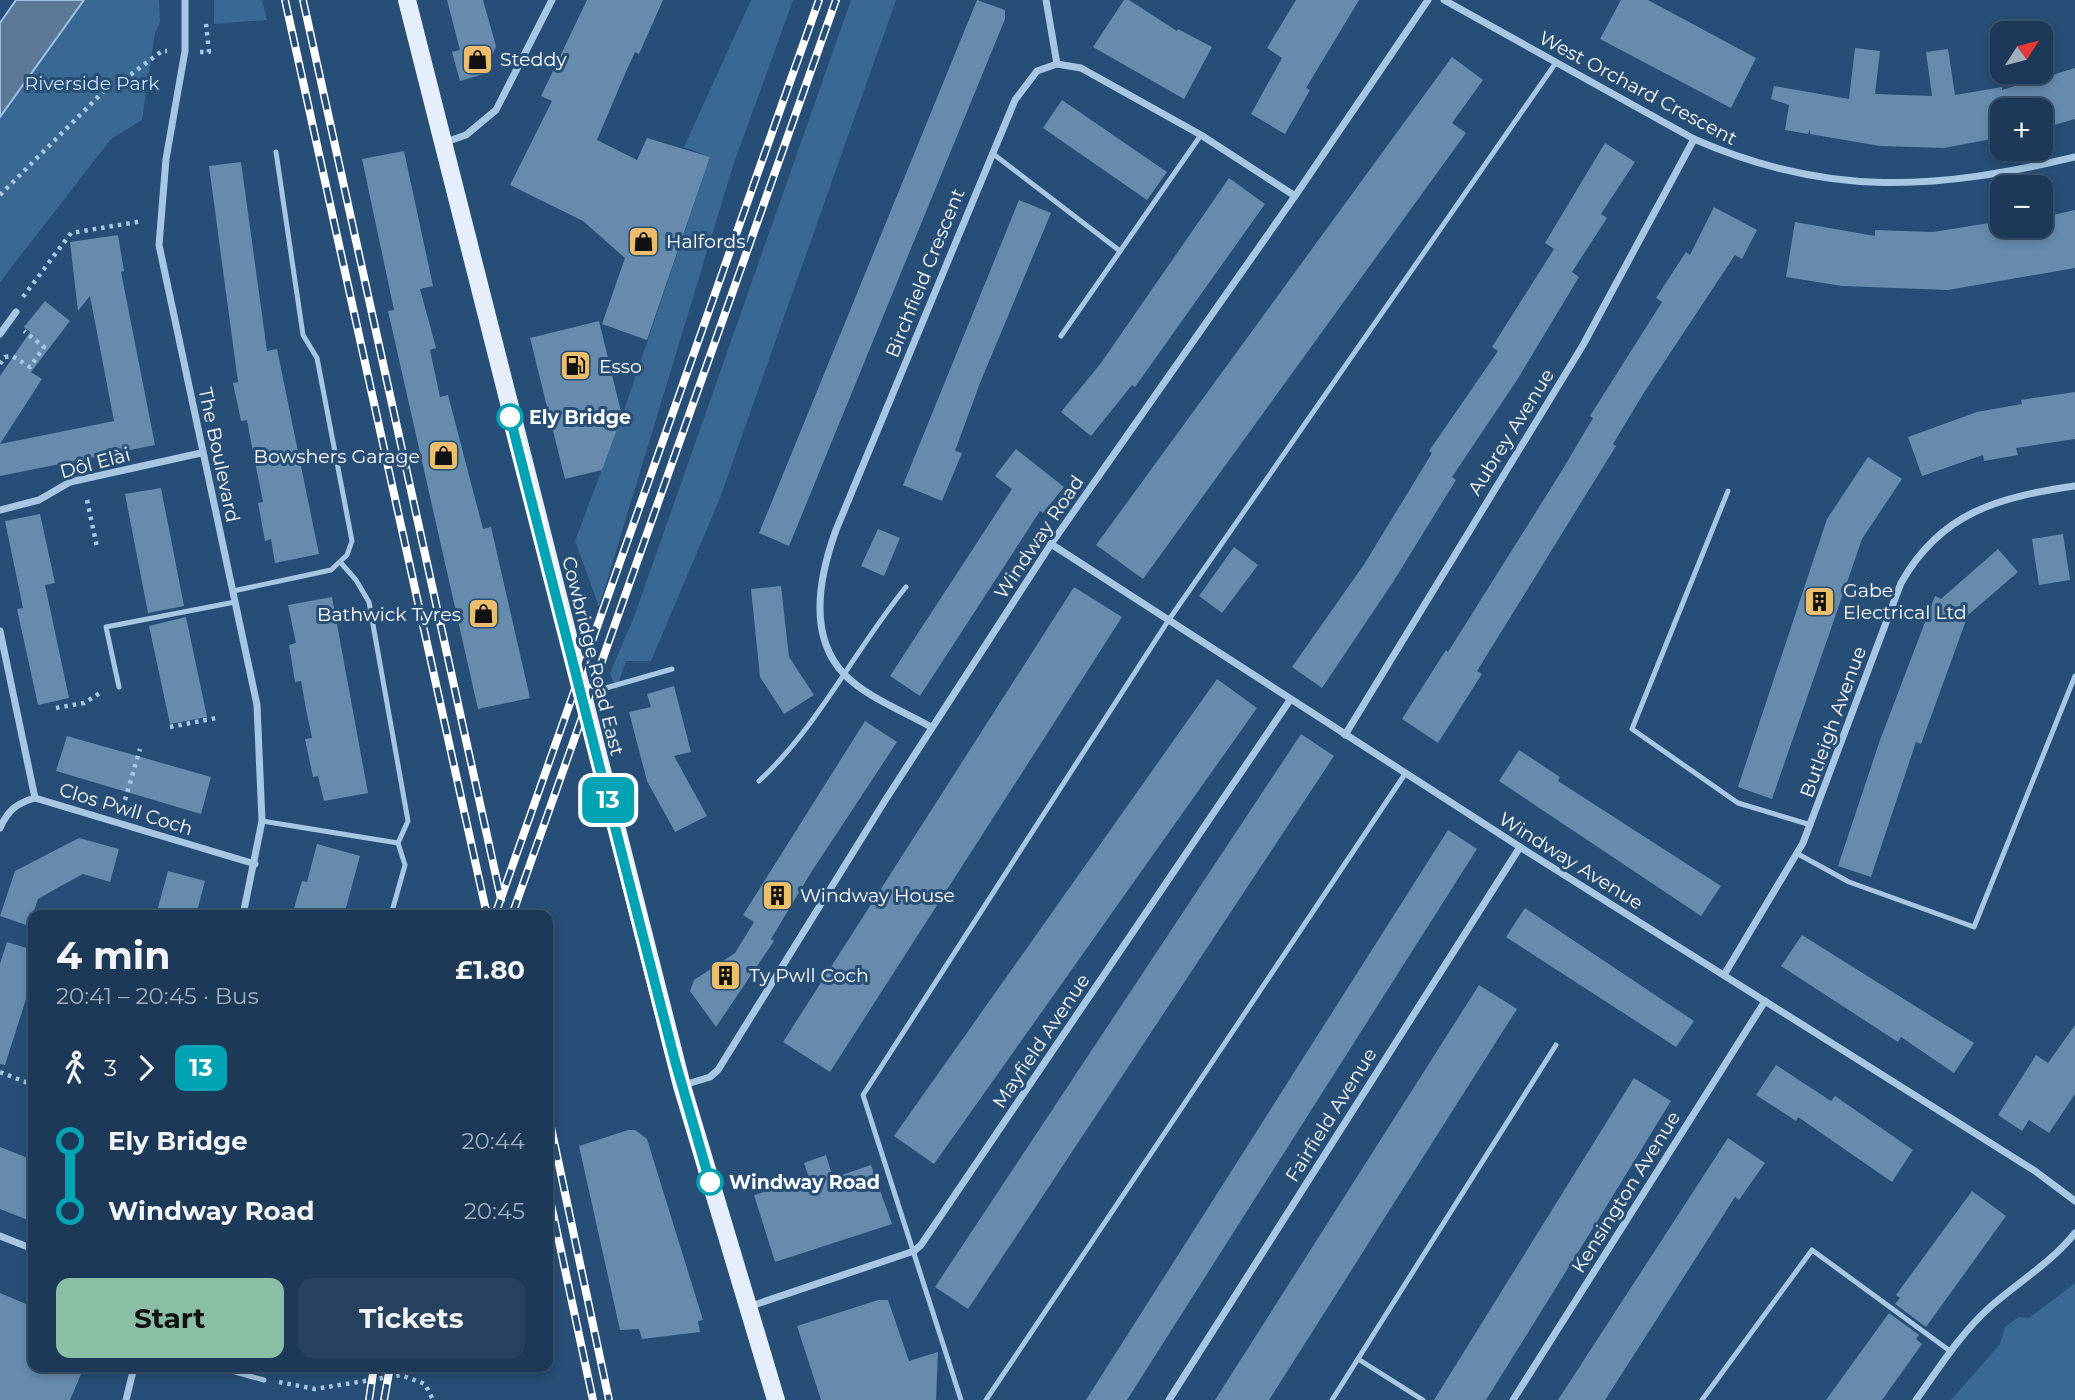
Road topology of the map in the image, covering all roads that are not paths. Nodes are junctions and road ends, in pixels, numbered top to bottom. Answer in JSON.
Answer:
{"nodes":[{"id":1,"x":185,"y":0,"type":"edge"},
{"id":2,"x":407,"y":0,"type":"edge"},
{"id":3,"x":552,"y":0,"type":"edge"},
{"id":4,"x":1046,"y":0,"type":"edge"},
{"id":5,"x":1428,"y":0,"type":"edge"},
{"id":6,"x":1444,"y":0,"type":"edge"},
{"id":7,"x":1057,"y":64,"type":"junction"},
{"id":8,"x":1555,"y":64,"type":"junction"},
{"id":9,"x":1200,"y":135,"type":"junction"},
{"id":10,"x":1694,"y":139,"type":"junction"},
{"id":11,"x":443,"y":143,"type":"junction"},
{"id":12,"x":276,"y":152,"type":"dead end"},
{"id":13,"x":992,"y":153,"type":"junction"},
{"id":14,"x":2075,"y":157,"type":"edge"},
{"id":15,"x":1295,"y":196,"type":"junction"},
{"id":16,"x":1120,"y":251,"type":"junction"},
{"id":17,"x":16,"y":312,"type":"road end"},
{"id":18,"x":0,"y":334,"type":"edge"},
{"id":19,"x":1061,"y":336,"type":"dead end"},
{"id":20,"x":201,"y":453,"type":"junction"},
{"id":21,"x":2075,"y":486,"type":"edge"},
{"id":22,"x":1728,"y":491,"type":"dead end"},
{"id":23,"x":0,"y":510,"type":"edge"},
{"id":24,"x":1051,"y":544,"type":"junction"},
{"id":25,"x":341,"y":563,"type":"junction"},
{"id":26,"x":906,"y":587,"type":"dead end"},
{"id":27,"x":233,"y":591,"type":"junction"},
{"id":28,"x":235,"y":602,"type":"junction"},
{"id":29,"x":1168,"y":621,"type":"junction"},
{"id":30,"x":0,"y":631,"type":"edge"},
{"id":31,"x":672,"y":669,"type":"dead end"},
{"id":32,"x":843,"y":673,"type":"junction"},
{"id":33,"x":2075,"y":676,"type":"edge"},
{"id":34,"x":119,"y":687,"type":"road end"},
{"id":35,"x":583,"y":695,"type":"junction"},
{"id":36,"x":1290,"y":700,"type":"junction"},
{"id":37,"x":932,"y":727,"type":"junction"},
{"id":38,"x":1345,"y":735,"type":"junction"},
{"id":39,"x":1405,"y":774,"type":"junction"},
{"id":40,"x":759,"y":781,"type":"dead end"},
{"id":41,"x":35,"y":798,"type":"junction"},
{"id":42,"x":262,"y":821,"type":"junction"},
{"id":43,"x":1811,"y":825,"type":"junction"},
{"id":44,"x":0,"y":828,"type":"edge"},
{"id":45,"x":398,"y":843,"type":"junction"},
{"id":46,"x":1520,"y":847,"type":"junction"},
{"id":47,"x":1798,"y":853,"type":"junction"},
{"id":48,"x":255,"y":864,"type":"junction"},
{"id":49,"x":244,"y":910,"type":"edge"},
{"id":50,"x":392,"y":910,"type":"edge"},
{"id":51,"x":1724,"y":975,"type":"junction"},
{"id":52,"x":1765,"y":1001,"type":"junction"},
{"id":53,"x":1556,"y":1045,"type":"dead end"},
{"id":54,"x":682,"y":1086,"type":"junction"},
{"id":55,"x":2075,"y":1201,"type":"edge"},
{"id":56,"x":2075,"y":1233,"type":"edge"},
{"id":57,"x":0,"y":1236,"type":"edge"},
{"id":58,"x":28,"y":1247,"type":"edge"},
{"id":59,"x":914,"y":1251,"type":"junction"},
{"id":60,"x":746,"y":1307,"type":"junction"},
{"id":61,"x":1950,"y":1351,"type":"junction"},
{"id":62,"x":1358,"y":1359,"type":"junction"},
{"id":63,"x":133,"y":1372,"type":"edge"},
{"id":64,"x":235,"y":1372,"type":"edge"},
{"id":65,"x":264,"y":1380,"type":"road end"},
{"id":66,"x":126,"y":1400,"type":"edge"},
{"id":67,"x":776,"y":1400,"type":"edge"},
{"id":68,"x":961,"y":1400,"type":"edge"},
{"id":69,"x":986,"y":1400,"type":"edge"},
{"id":70,"x":1169,"y":1400,"type":"edge"},
{"id":71,"x":1332,"y":1400,"type":"edge"},
{"id":72,"x":1423,"y":1400,"type":"edge"},
{"id":73,"x":1513,"y":1400,"type":"edge"},
{"id":74,"x":1702,"y":1400,"type":"edge"},
{"id":75,"x":1916,"y":1400,"type":"edge"}],
"edges":[{"from":1,"to":20,"type":"street","name":"The Boulevard"},
{"from":2,"to":11,"type":"main road","name":"Cowbridge Road East"},
{"from":3,"to":11,"type":"street"},
{"from":4,"to":7,"type":"street"},
{"from":5,"to":15,"type":"street","name":"Windway Road"},
{"from":6,"to":8,"type":"street","name":"West Orchard Crescent"},
{"from":7,"to":9,"type":"street"},
{"from":7,"to":13,"type":"street","name":"Birchfield Crescent"},
{"from":8,"to":10,"type":"street","name":"West Orchard Crescent"},
{"from":8,"to":29,"type":"lane"},
{"from":9,"to":15,"type":"street"},
{"from":9,"to":16,"type":"lane"},
{"from":10,"to":14,"type":"street","name":"West Orchard Crescent"},
{"from":10,"to":38,"type":"street","name":"Aubrey Avenue"},
{"from":11,"to":35,"type":"main road","name":"Cowbridge Road East"},
{"from":12,"to":25,"type":"lane"},
{"from":13,"to":16,"type":"lane"},
{"from":13,"to":32,"type":"street","name":"Birchfield Crescent"},
{"from":15,"to":24,"type":"street","name":"Windway Road"},
{"from":16,"to":19,"type":"lane"},
{"from":17,"to":18,"type":"street"},
{"from":20,"to":23,"type":"street","name":"Dôl Elài"},
{"from":20,"to":27,"type":"street","name":"The Boulevard"},
{"from":21,"to":43,"type":"street","name":"Butleigh Avenue"},
{"from":22,"to":43,"type":"lane"},
{"from":24,"to":29,"type":"street","name":"Windway Avenue"},
{"from":24,"to":37,"type":"street","name":"Windway Road"},
{"from":25,"to":27,"type":"lane"},
{"from":25,"to":45,"type":"lane"},
{"from":26,"to":32,"type":"lane"},
{"from":27,"to":28,"type":"street","name":"The Boulevard"},
{"from":28,"to":34,"type":"lane"},
{"from":28,"to":42,"type":"street","name":"The Boulevard"},
{"from":29,"to":36,"type":"street","name":"Windway Avenue"},
{"from":29,"to":59,"type":"lane"},
{"from":30,"to":41,"type":"street"},
{"from":31,"to":35,"type":"lane"},
{"from":32,"to":37,"type":"street","name":"Birchfield Crescent"},
{"from":32,"to":40,"type":"lane"},
{"from":33,"to":47,"type":"lane"},
{"from":35,"to":54,"type":"main road","name":"Cowbridge Road East"},
{"from":36,"to":38,"type":"street","name":"Windway Avenue"},
{"from":36,"to":59,"type":"street","name":"Mayfield Avenue"},
{"from":37,"to":54,"type":"street","name":"Windway Road"},
{"from":38,"to":39,"type":"street","name":"Windway Avenue"},
{"from":39,"to":46,"type":"street","name":"Windway Avenue"},
{"from":39,"to":69,"type":"lane"},
{"from":41,"to":44,"type":"street","name":"Clos Pwll Coch"},
{"from":41,"to":48,"type":"street","name":"Clos Pwll Coch"},
{"from":42,"to":45,"type":"lane"},
{"from":42,"to":48,"type":"street","name":"The Boulevard"},
{"from":43,"to":47,"type":"street","name":"Butleigh Avenue"},
{"from":45,"to":50,"type":"lane"},
{"from":46,"to":51,"type":"street","name":"Windway Avenue"},
{"from":46,"to":70,"type":"street","name":"Fairfield Avenue"},
{"from":47,"to":51,"type":"street","name":"Butleigh Avenue"},
{"from":48,"to":49,"type":"street","name":"The Boulevard"},
{"from":51,"to":52,"type":"street","name":"Windway Avenue"},
{"from":52,"to":55,"type":"street","name":"Windway Avenue"},
{"from":52,"to":73,"type":"street","name":"Kensington Avenue"},
{"from":53,"to":62,"type":"lane"},
{"from":54,"to":60,"type":"main road","name":"Cowbridge Road East"},
{"from":56,"to":61,"type":"street"},
{"from":57,"to":58,"type":"street"},
{"from":59,"to":60,"type":"street"},
{"from":59,"to":68,"type":"lane"},
{"from":60,"to":67,"type":"main road","name":"Cowbridge Road East"},
{"from":61,"to":74,"type":"lane"},
{"from":61,"to":75,"type":"street"},
{"from":62,"to":71,"type":"lane"},
{"from":62,"to":72,"type":"lane"},
{"from":63,"to":66,"type":"street"},
{"from":64,"to":65,"type":"lane"}]}
